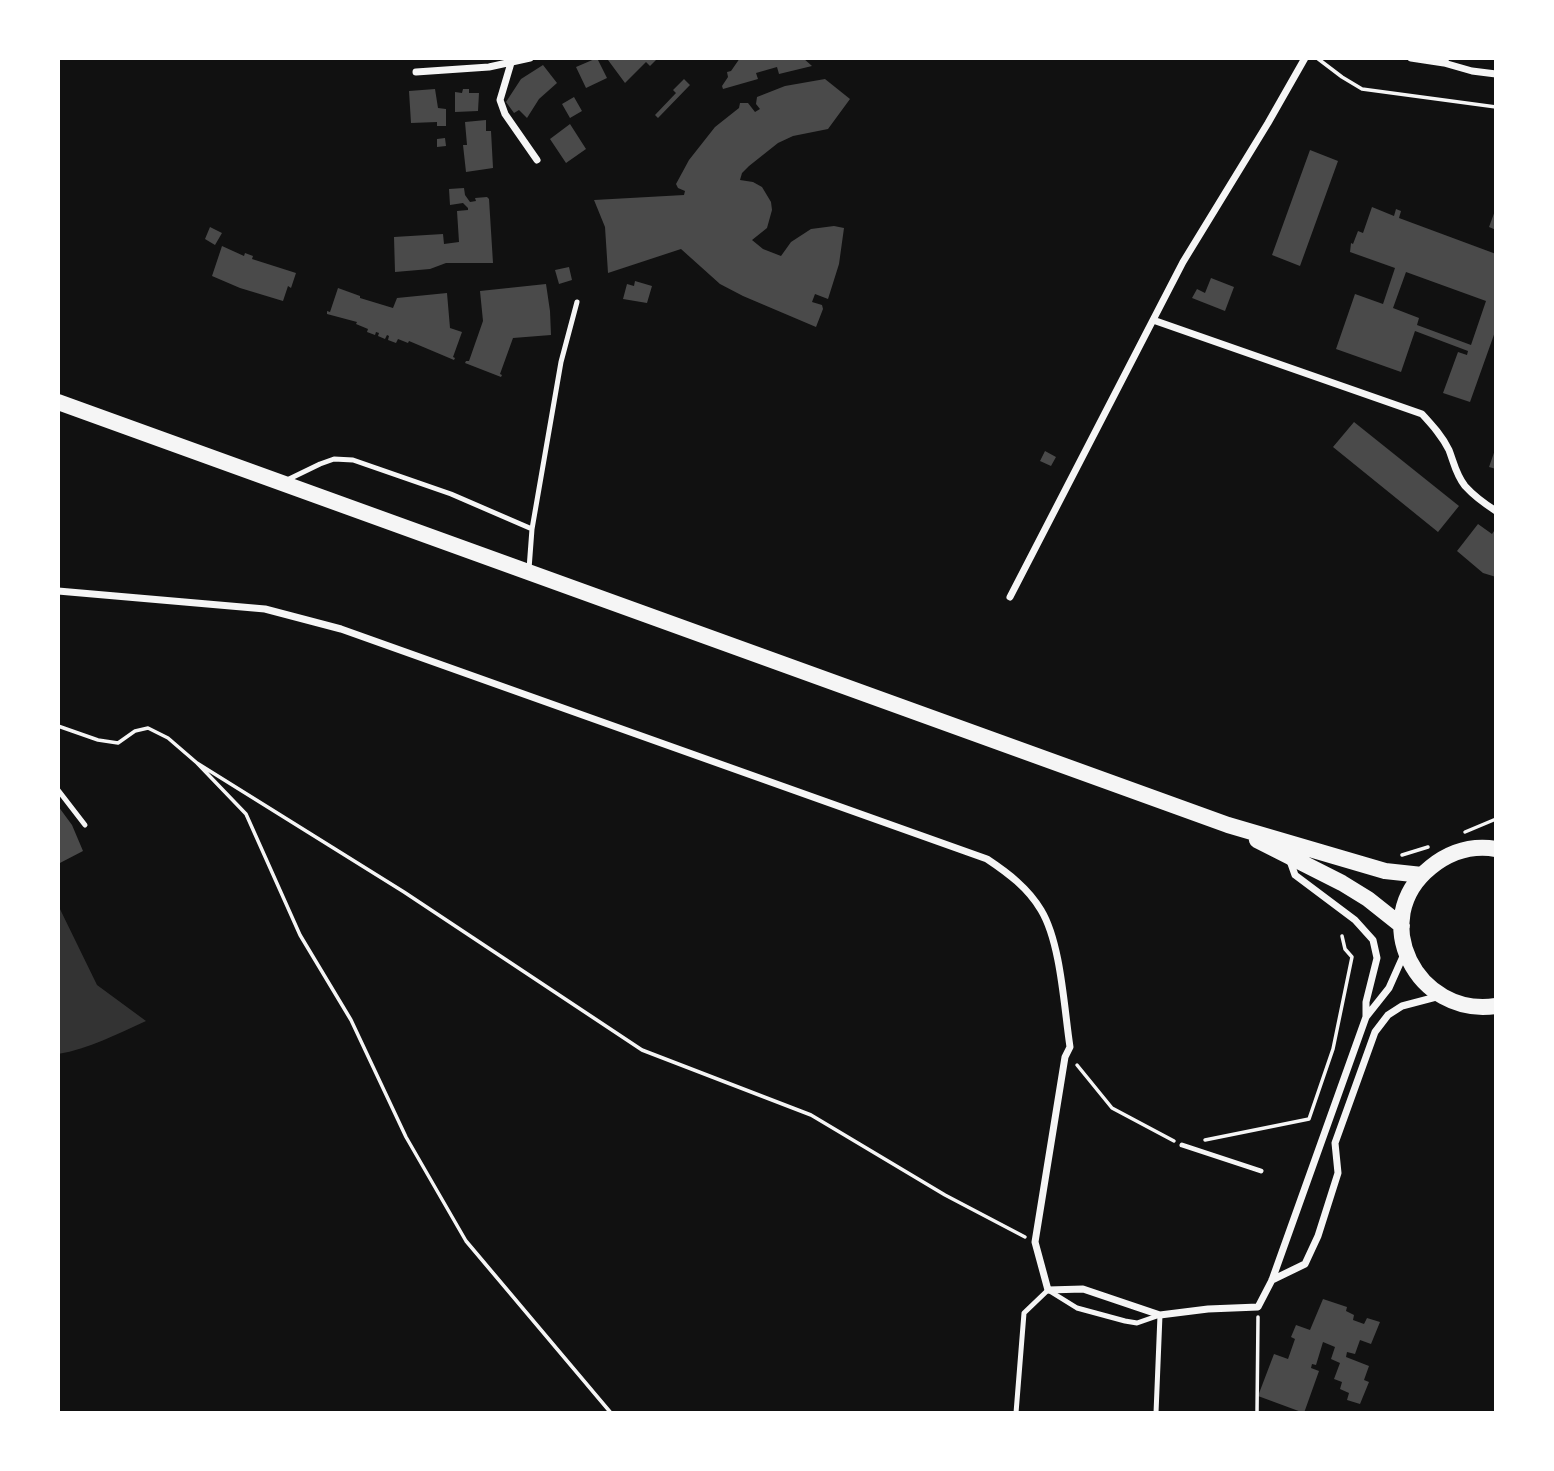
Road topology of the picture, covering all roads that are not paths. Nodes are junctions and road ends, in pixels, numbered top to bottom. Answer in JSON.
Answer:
{"nodes":[{"id":1,"x":530,"y":58,"type":"edge"},
{"id":2,"x":1305,"y":58,"type":"edge"},
{"id":3,"x":1411,"y":58,"type":"edge"},
{"id":4,"x":1445,"y":60,"type":"edge"},
{"id":5,"x":511,"y":63,"type":"junction"},
{"id":6,"x":416,"y":72,"type":"dead end"},
{"id":7,"x":1496,"y":74,"type":"edge"},
{"id":8,"x":537,"y":160,"type":"dead end"},
{"id":9,"x":577,"y":302,"type":"dead end"},
{"id":10,"x":1153,"y":320,"type":"junction"},
{"id":11,"x":58,"y":402,"type":"edge"},
{"id":12,"x":281,"y":482,"type":"junction"},
{"id":13,"x":1496,"y":511,"type":"edge"},
{"id":14,"x":532,"y":529,"type":"junction"},
{"id":15,"x":528,"y":572,"type":"junction"},
{"id":16,"x":58,"y":591,"type":"edge"},
{"id":17,"x":1010,"y":597,"type":"dead end"},
{"id":18,"x":58,"y":790,"type":"edge"},
{"id":19,"x":85,"y":825,"type":"dead end"},
{"id":20,"x":1228,"y":825,"type":"junction"},
{"id":21,"x":1496,"y":849,"type":"edge"},
{"id":22,"x":1289,"y":857,"type":"junction"},
{"id":23,"x":1422,"y":875,"type":"junction"},
{"id":24,"x":1402,"y":926,"type":"junction"},
{"id":25,"x":1405,"y":952,"type":"junction"},
{"id":26,"x":1440,"y":996,"type":"junction"},
{"id":27,"x":1496,"y":1006,"type":"edge"},
{"id":28,"x":1366,"y":1017,"type":"junction"},
{"id":29,"x":1182,"y":1145,"type":"road end"},
{"id":30,"x":1261,"y":1171,"type":"dead end"},
{"id":31,"x":1272,"y":1280,"type":"junction"},
{"id":32,"x":1048,"y":1290,"type":"junction"},
{"id":33,"x":1160,"y":1315,"type":"junction"},
{"id":34,"x":1016,"y":1413,"type":"edge"},
{"id":35,"x":1156,"y":1413,"type":"edge"}],
"edges":[{"from":1,"to":5,"type":"street"},
{"from":2,"to":10,"type":"street"},
{"from":3,"to":4,"type":"street"},
{"from":4,"to":7,"type":"street"},
{"from":5,"to":6,"type":"street"},
{"from":5,"to":8,"type":"street"},
{"from":9,"to":14,"type":"lane"},
{"from":10,"to":13,"type":"street"},
{"from":10,"to":17,"type":"street"},
{"from":11,"to":12,"type":"main road"},
{"from":12,"to":14,"type":"lane"},
{"from":12,"to":15,"type":"main road"},
{"from":14,"to":15,"type":"lane"},
{"from":15,"to":20,"type":"main road"},
{"from":16,"to":32,"type":"street"},
{"from":18,"to":19,"type":"lane"},
{"from":20,"to":22,"type":"main road"},
{"from":20,"to":23,"type":"main road"},
{"from":21,"to":23,"type":"main road"},
{"from":22,"to":24,"type":"main road"},
{"from":22,"to":28,"type":"street"},
{"from":23,"to":24,"type":"main road"},
{"from":24,"to":25,"type":"main road"},
{"from":25,"to":26,"type":"main road"},
{"from":25,"to":28,"type":"street"},
{"from":26,"to":27,"type":"main road"},
{"from":26,"to":31,"type":"street"},
{"from":28,"to":31,"type":"street"},
{"from":29,"to":30,"type":"lane"},
{"from":31,"to":33,"type":"street"},
{"from":32,"to":33,"type":"street"},
{"from":32,"to":33,"type":"lane"},
{"from":32,"to":34,"type":"lane"},
{"from":33,"to":35,"type":"lane"}]}
